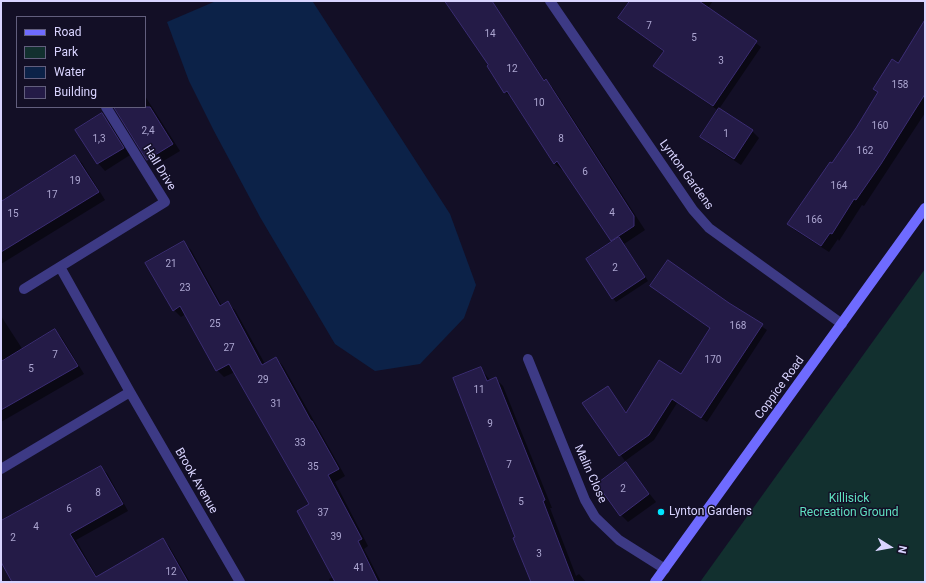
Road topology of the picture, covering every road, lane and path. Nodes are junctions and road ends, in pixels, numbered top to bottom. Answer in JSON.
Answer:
{"nodes":[{"id":1,"x":550,"y":1,"type":"edge"},
{"id":2,"x":107,"y":108,"type":"edge"},
{"id":3,"x":925,"y":208,"type":"edge"},
{"id":4,"x":60,"y":267,"type":"junction"},
{"id":5,"x":24,"y":289,"type":"dead end"},
{"id":6,"x":842,"y":324,"type":"junction"},
{"id":7,"x":528,"y":359,"type":"dead end"},
{"id":8,"x":130,"y":392,"type":"junction"},
{"id":9,"x":1,"y":469,"type":"edge"},
{"id":10,"x":665,"y":569,"type":"junction"},
{"id":11,"x":240,"y":582,"type":"edge"},
{"id":12,"x":655,"y":582,"type":"edge"}],
"edges":[{"from":1,"to":6,"type":"street","name":"Lynton Gardens"},
{"from":2,"to":4,"type":"street","name":"Hall Drive"},
{"from":3,"to":6,"type":"street","name":"Coppice Road"},
{"from":4,"to":5,"type":"street"},
{"from":4,"to":8,"type":"street","name":"Brook Avenue"},
{"from":6,"to":10,"type":"street","name":"Coppice Road"},
{"from":7,"to":10,"type":"street","name":"Malin Close"},
{"from":8,"to":9,"type":"street"},
{"from":8,"to":11,"type":"street","name":"Brook Avenue"},
{"from":10,"to":12,"type":"street","name":"Coppice Road"}]}
